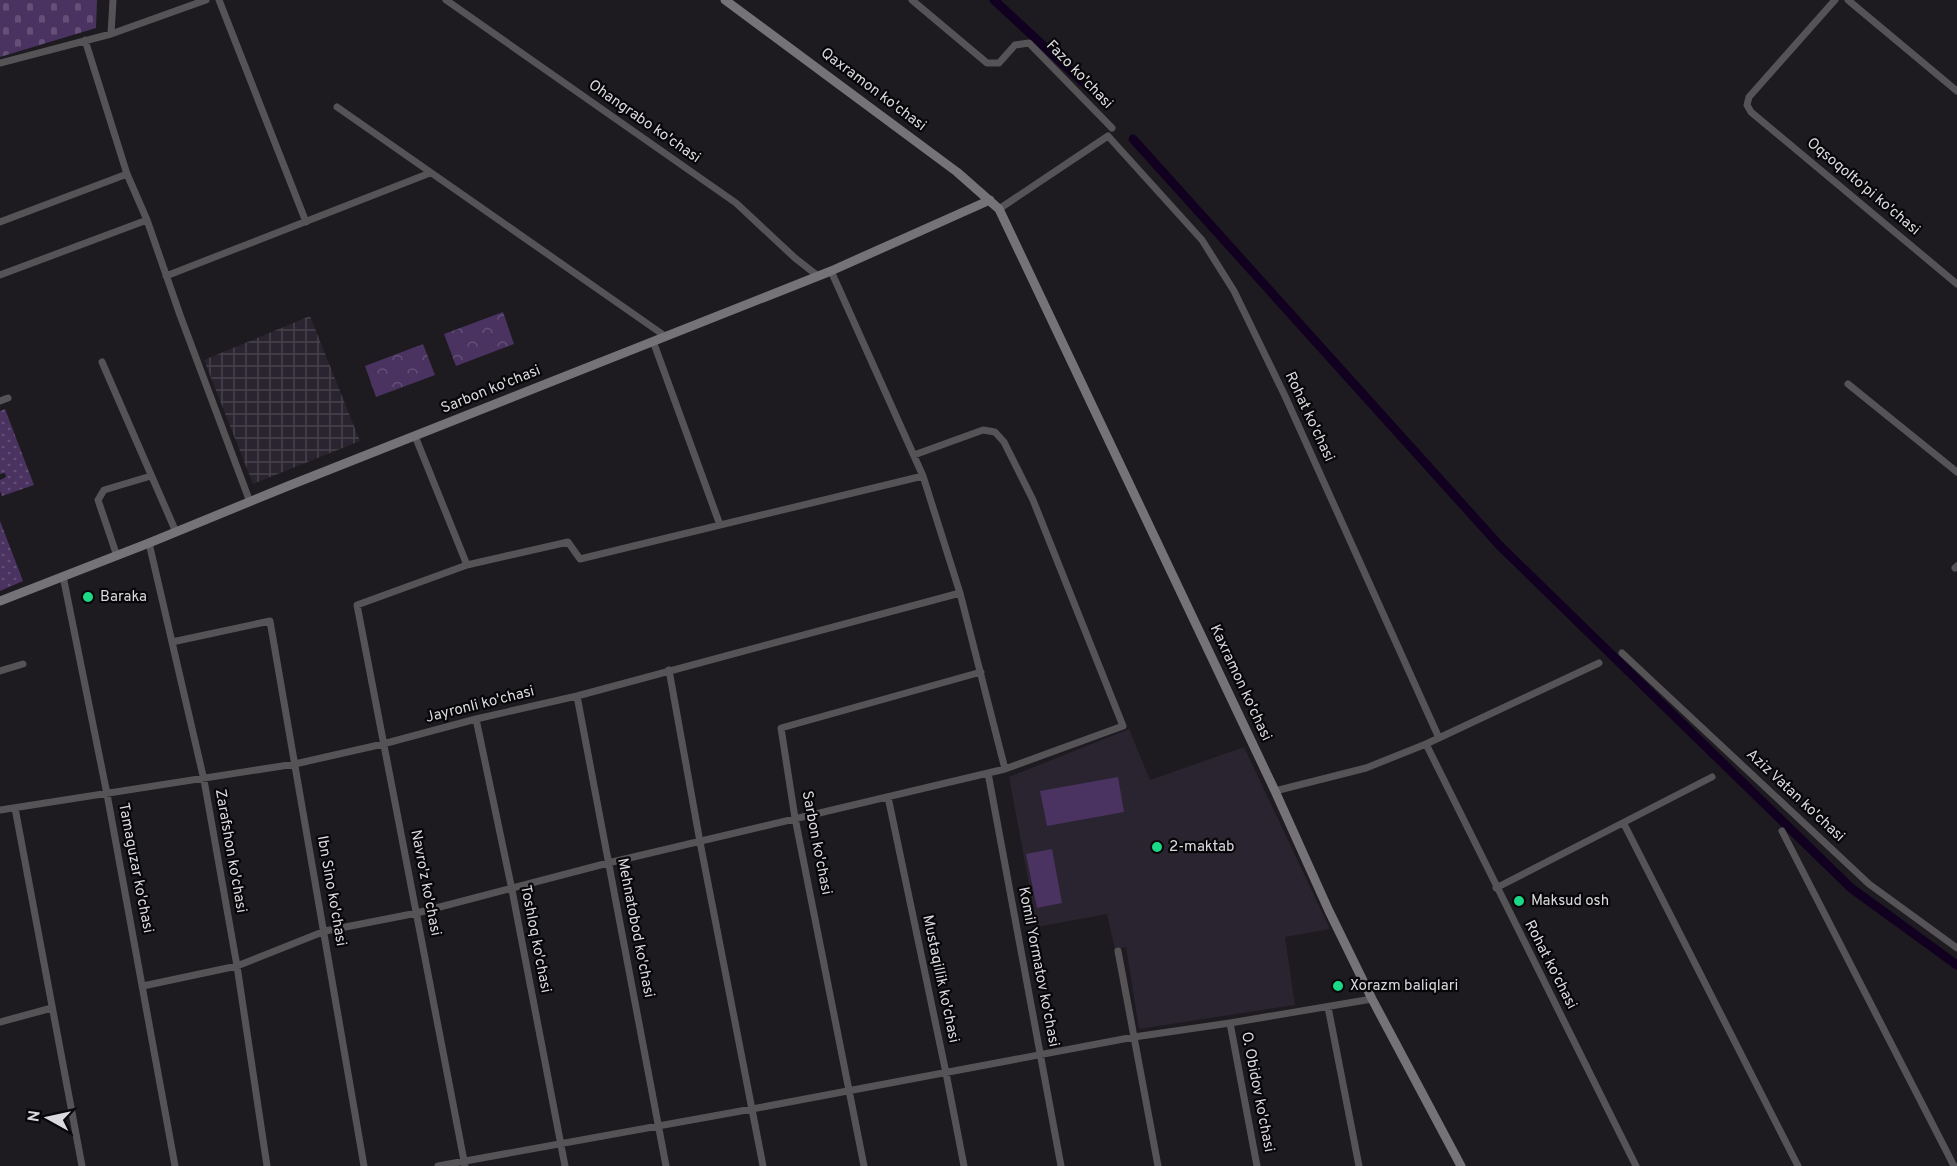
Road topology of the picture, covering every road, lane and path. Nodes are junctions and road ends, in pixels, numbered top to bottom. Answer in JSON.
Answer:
{"nodes":[{"id":1,"x":113,"y":0,"type":"edge"},
{"id":2,"x":206,"y":0,"type":"edge"},
{"id":3,"x":219,"y":0,"type":"edge"},
{"id":4,"x":446,"y":0,"type":"edge"},
{"id":5,"x":725,"y":0,"type":"edge"},
{"id":6,"x":912,"y":0,"type":"edge"},
{"id":7,"x":1835,"y":0,"type":"edge"},
{"id":8,"x":1848,"y":0,"type":"edge"},
{"id":9,"x":111,"y":34,"type":"junction"},
{"id":10,"x":85,"y":40,"type":"junction"},
{"id":11,"x":0,"y":63,"type":"edge"},
{"id":12,"x":1957,"y":91,"type":"edge"},
{"id":13,"x":337,"y":107,"type":"dead end"},
{"id":14,"x":1112,"y":128,"type":"dead end"},
{"id":15,"x":430,"y":173,"type":"junction"},
{"id":16,"x":127,"y":174,"type":"junction"},
{"id":17,"x":990,"y":200,"type":"junction"},
{"id":18,"x":999,"y":208,"type":"junction"},
{"id":19,"x":147,"y":220,"type":"junction"},
{"id":20,"x":0,"y":222,"type":"edge"},
{"id":21,"x":306,"y":222,"type":"junction"},
{"id":22,"x":831,"y":271,"type":"junction"},
{"id":23,"x":0,"y":275,"type":"edge"},
{"id":24,"x":166,"y":276,"type":"junction"},
{"id":25,"x":818,"y":276,"type":"junction"},
{"id":26,"x":1957,"y":284,"type":"edge"},
{"id":27,"x":665,"y":336,"type":"junction"},
{"id":28,"x":654,"y":341,"type":"junction"},
{"id":29,"x":102,"y":362,"type":"dead end"},
{"id":30,"x":1848,"y":384,"type":"dead end"},
{"id":31,"x":8,"y":398,"type":"dead end"},
{"id":32,"x":0,"y":401,"type":"edge"},
{"id":33,"x":415,"y":436,"type":"junction"},
{"id":34,"x":914,"y":455,"type":"junction"},
{"id":35,"x":1957,"y":472,"type":"edge"},
{"id":36,"x":151,"y":476,"type":"junction"},
{"id":37,"x":923,"y":476,"type":"junction"},
{"id":38,"x":250,"y":502,"type":"junction"},
{"id":39,"x":720,"y":525,"type":"junction"},
{"id":40,"x":176,"y":532,"type":"junction"},
{"id":41,"x":149,"y":543,"type":"junction"},
{"id":42,"x":117,"y":556,"type":"junction"},
{"id":43,"x":467,"y":565,"type":"junction"},
{"id":44,"x":63,"y":576,"type":"junction"},
{"id":45,"x":960,"y":594,"type":"junction"},
{"id":46,"x":0,"y":601,"type":"edge"},
{"id":47,"x":172,"y":642,"type":"junction"},
{"id":48,"x":1622,"y":654,"type":"dead end"},
{"id":49,"x":1599,"y":663,"type":"dead end"},
{"id":50,"x":24,"y":664,"type":"dead end"},
{"id":51,"x":669,"y":670,"type":"junction"},
{"id":52,"x":0,"y":671,"type":"edge"},
{"id":53,"x":981,"y":672,"type":"junction"},
{"id":54,"x":577,"y":696,"type":"junction"},
{"id":55,"x":476,"y":719,"type":"junction"},
{"id":56,"x":1439,"y":738,"type":"junction"},
{"id":57,"x":383,"y":744,"type":"junction"},
{"id":58,"x":1426,"y":744,"type":"junction"},
{"id":59,"x":295,"y":764,"type":"junction"},
{"id":60,"x":1005,"y":769,"type":"junction"},
{"id":61,"x":988,"y":773,"type":"junction"},
{"id":62,"x":1712,"y":777,"type":"dead end"},
{"id":63,"x":204,"y":780,"type":"junction"},
{"id":64,"x":1275,"y":791,"type":"junction"},
{"id":65,"x":107,"y":794,"type":"junction"},
{"id":66,"x":888,"y":797,"type":"junction"},
{"id":67,"x":15,"y":808,"type":"junction"},
{"id":68,"x":0,"y":810,"type":"edge"},
{"id":69,"x":795,"y":818,"type":"junction"},
{"id":70,"x":1624,"y":824,"type":"junction"},
{"id":71,"x":1782,"y":831,"type":"dead end"},
{"id":72,"x":700,"y":842,"type":"junction"},
{"id":73,"x":608,"y":863,"type":"junction"},
{"id":74,"x":1496,"y":888,"type":"junction"},
{"id":75,"x":512,"y":890,"type":"junction"},
{"id":76,"x":417,"y":913,"type":"junction"},
{"id":77,"x":325,"y":931,"type":"junction"},
{"id":78,"x":1957,"y":948,"type":"edge"},
{"id":79,"x":1118,"y":951,"type":"dead end"},
{"id":80,"x":237,"y":966,"type":"junction"},
{"id":81,"x":143,"y":986,"type":"junction"},
{"id":82,"x":1372,"y":999,"type":"junction"},
{"id":83,"x":1328,"y":1007,"type":"junction"},
{"id":84,"x":52,"y":1008,"type":"junction"},
{"id":85,"x":0,"y":1022,"type":"edge"},
{"id":86,"x":1230,"y":1023,"type":"junction"},
{"id":87,"x":1134,"y":1037,"type":"junction"},
{"id":88,"x":1041,"y":1055,"type":"junction"},
{"id":89,"x":946,"y":1073,"type":"junction"},
{"id":90,"x":850,"y":1090,"type":"junction"},
{"id":91,"x":752,"y":1109,"type":"junction"},
{"id":92,"x":658,"y":1126,"type":"junction"},
{"id":93,"x":561,"y":1143,"type":"junction"},
{"id":94,"x":465,"y":1164,"type":"edge"},
{"id":95,"x":82,"y":1166,"type":"edge"},
{"id":96,"x":175,"y":1166,"type":"edge"},
{"id":97,"x":267,"y":1166,"type":"edge"},
{"id":98,"x":364,"y":1166,"type":"edge"},
{"id":99,"x":438,"y":1166,"type":"edge"},
{"id":100,"x":565,"y":1166,"type":"edge"},
{"id":101,"x":666,"y":1166,"type":"edge"},
{"id":102,"x":763,"y":1166,"type":"edge"},
{"id":103,"x":864,"y":1166,"type":"edge"},
{"id":104,"x":964,"y":1166,"type":"edge"},
{"id":105,"x":1061,"y":1166,"type":"edge"},
{"id":106,"x":1158,"y":1166,"type":"edge"},
{"id":107,"x":1257,"y":1166,"type":"edge"},
{"id":108,"x":1359,"y":1166,"type":"edge"},
{"id":109,"x":1461,"y":1166,"type":"edge"},
{"id":110,"x":1636,"y":1166,"type":"edge"},
{"id":111,"x":1798,"y":1166,"type":"edge"},
{"id":112,"x":1954,"y":1166,"type":"edge"}],
"edges":[{"from":1,"to":9,"type":"street"},
{"from":2,"to":9,"type":"street"},
{"from":3,"to":21,"type":"street"},
{"from":4,"to":25,"type":"street","name":"Ohangrabo ko'chasi"},
{"from":5,"to":17,"type":"street","name":"Qaxramon ko'chasi"},
{"from":6,"to":14,"type":"street","name":"Fazo ko'chasi"},
{"from":7,"to":26,"type":"street","name":"Oqsoqolto'pi ko'chasi"},
{"from":8,"to":12,"type":"street"},
{"from":9,"to":10,"type":"street"},
{"from":10,"to":11,"type":"street"},
{"from":10,"to":16,"type":"street"},
{"from":13,"to":15,"type":"street"},
{"from":15,"to":21,"type":"street"},
{"from":15,"to":27,"type":"street"},
{"from":16,"to":19,"type":"street"},
{"from":16,"to":20,"type":"street"},
{"from":17,"to":18,"type":"street","name":"Qaxramon ko'chasi"},
{"from":17,"to":22,"type":"street","name":"Sarbon ko'chasi"},
{"from":18,"to":56,"type":"street","name":"Rohat ko'chasi"},
{"from":18,"to":64,"type":"street","name":"Kaxramon ko'chasi"},
{"from":19,"to":23,"type":"street"},
{"from":19,"to":24,"type":"street"},
{"from":21,"to":24,"type":"street"},
{"from":22,"to":25,"type":"street","name":"Sarbon ko'chasi"},
{"from":22,"to":34,"type":"street"},
{"from":24,"to":38,"type":"street"},
{"from":25,"to":27,"type":"street","name":"Sarbon ko'chasi"},
{"from":27,"to":28,"type":"street","name":"Sarbon ko'chasi"},
{"from":28,"to":33,"type":"street","name":"Sarbon ko'chasi"},
{"from":28,"to":39,"type":"street"},
{"from":29,"to":36,"type":"street"},
{"from":30,"to":35,"type":"street"},
{"from":31,"to":32,"type":"street"},
{"from":33,"to":38,"type":"street","name":"Sarbon ko'chasi"},
{"from":33,"to":43,"type":"street"},
{"from":34,"to":37,"type":"street"},
{"from":34,"to":60,"type":"street"},
{"from":36,"to":40,"type":"street"},
{"from":36,"to":42,"type":"street"},
{"from":37,"to":39,"type":"street"},
{"from":37,"to":45,"type":"street"},
{"from":38,"to":40,"type":"street","name":"Sarbon ko'chasi"},
{"from":39,"to":43,"type":"street"},
{"from":40,"to":41,"type":"street","name":"Sarbon ko'chasi"},
{"from":41,"to":42,"type":"street","name":"Sarbon ko'chasi"},
{"from":41,"to":47,"type":"street","name":"Zarafshon ko'chasi"},
{"from":42,"to":44,"type":"street","name":"Sarbon ko'chasi"},
{"from":43,"to":57,"type":"street","name":"Navro'z ko'chasi"},
{"from":44,"to":46,"type":"street","name":"Sarbon ko'chasi"},
{"from":44,"to":65,"type":"street","name":"Tamaguzar ko'chasi"},
{"from":45,"to":51,"type":"street","name":"Jayronli ko'chasi"},
{"from":45,"to":53,"type":"street"},
{"from":47,"to":59,"type":"street","name":"Ibn Sino ko'chasi"},
{"from":47,"to":63,"type":"street","name":"Zarafshon ko'chasi"},
{"from":48,"to":78,"type":"street","name":"Aziz Vatan ko'chasi"},
{"from":49,"to":56,"type":"street"},
{"from":50,"to":52,"type":"street"},
{"from":51,"to":54,"type":"street","name":"Jayronli ko'chasi"},
{"from":51,"to":72,"type":"street"},
{"from":53,"to":60,"type":"street"},
{"from":53,"to":69,"type":"street","name":"Sarbon ko'chasi"},
{"from":54,"to":55,"type":"street","name":"Jayronli ko'chasi"},
{"from":54,"to":73,"type":"street","name":"Mehnatobod ko'chasi"},
{"from":55,"to":57,"type":"street","name":"Jayronli ko'chasi"},
{"from":55,"to":75,"type":"street","name":"Toshloq ko'chasi"},
{"from":56,"to":58,"type":"street"},
{"from":57,"to":59,"type":"street","name":"Jayronli ko'chasi"},
{"from":57,"to":76,"type":"street","name":"Navro'z ko'chasi"},
{"from":58,"to":64,"type":"street"},
{"from":58,"to":74,"type":"street","name":"Rohat ko'chasi"},
{"from":59,"to":63,"type":"street","name":"Jayronli ko'chasi"},
{"from":59,"to":77,"type":"street","name":"Ibn Sino ko'chasi"},
{"from":60,"to":61,"type":"street"},
{"from":61,"to":66,"type":"street"},
{"from":61,"to":88,"type":"street","name":"Komil Yormatov ko'chasi"},
{"from":62,"to":70,"type":"street"},
{"from":63,"to":65,"type":"street","name":"Jayronli ko'chasi"},
{"from":63,"to":80,"type":"street","name":"Zarafshon ko'chasi"},
{"from":64,"to":82,"type":"street","name":"Kaxramon ko'chasi"},
{"from":65,"to":67,"type":"street","name":"Jayronli ko'chasi"},
{"from":65,"to":81,"type":"street","name":"Tamaguzar ko'chasi"},
{"from":66,"to":69,"type":"street"},
{"from":66,"to":89,"type":"street","name":"Mustaqillik ko'chasi"},
{"from":67,"to":68,"type":"street","name":"Jayronli ko'chasi"},
{"from":67,"to":84,"type":"street"},
{"from":69,"to":72,"type":"street"},
{"from":69,"to":90,"type":"street","name":"Sarbon ko'chasi"},
{"from":70,"to":74,"type":"street"},
{"from":70,"to":111,"type":"street"},
{"from":71,"to":112,"type":"street"},
{"from":72,"to":73,"type":"street"},
{"from":72,"to":91,"type":"street"},
{"from":73,"to":75,"type":"street"},
{"from":73,"to":92,"type":"street","name":"Mehnatobod ko'chasi"},
{"from":74,"to":110,"type":"street","name":"Rohat ko'chasi"},
{"from":75,"to":76,"type":"street"},
{"from":75,"to":93,"type":"street","name":"Toshloq ko'chasi"},
{"from":76,"to":77,"type":"street"},
{"from":76,"to":94,"type":"street","name":"Navro'z ko'chasi"},
{"from":77,"to":80,"type":"street"},
{"from":77,"to":98,"type":"street","name":"Ibn Sino ko'chasi"},
{"from":79,"to":87,"type":"street"},
{"from":80,"to":81,"type":"street"},
{"from":80,"to":97,"type":"street","name":"Zarafshon ko'chasi"},
{"from":81,"to":96,"type":"street","name":"Tamaguzar ko'chasi"},
{"from":82,"to":83,"type":"street"},
{"from":82,"to":109,"type":"street","name":"Kaxramon ko'chasi"},
{"from":83,"to":86,"type":"street"},
{"from":83,"to":108,"type":"street"},
{"from":84,"to":85,"type":"street"},
{"from":84,"to":95,"type":"street"},
{"from":86,"to":87,"type":"street"},
{"from":86,"to":107,"type":"street","name":"O. Obidov ko'chasi"},
{"from":87,"to":88,"type":"street"},
{"from":87,"to":106,"type":"street"},
{"from":88,"to":89,"type":"street"},
{"from":88,"to":105,"type":"street","name":"Komil Yormatov ko'chasi"},
{"from":89,"to":90,"type":"street"},
{"from":89,"to":104,"type":"street","name":"Mustaqillik ko'chasi"},
{"from":90,"to":91,"type":"street"},
{"from":90,"to":103,"type":"street","name":"Sarbon ko'chasi"},
{"from":91,"to":92,"type":"street"},
{"from":91,"to":102,"type":"street"},
{"from":92,"to":93,"type":"street"},
{"from":92,"to":101,"type":"street","name":"Mehnatobod ko'chasi"},
{"from":93,"to":94,"type":"street"},
{"from":93,"to":100,"type":"street","name":"Toshloq ko'chasi"},
{"from":94,"to":99,"type":"street"}]}
